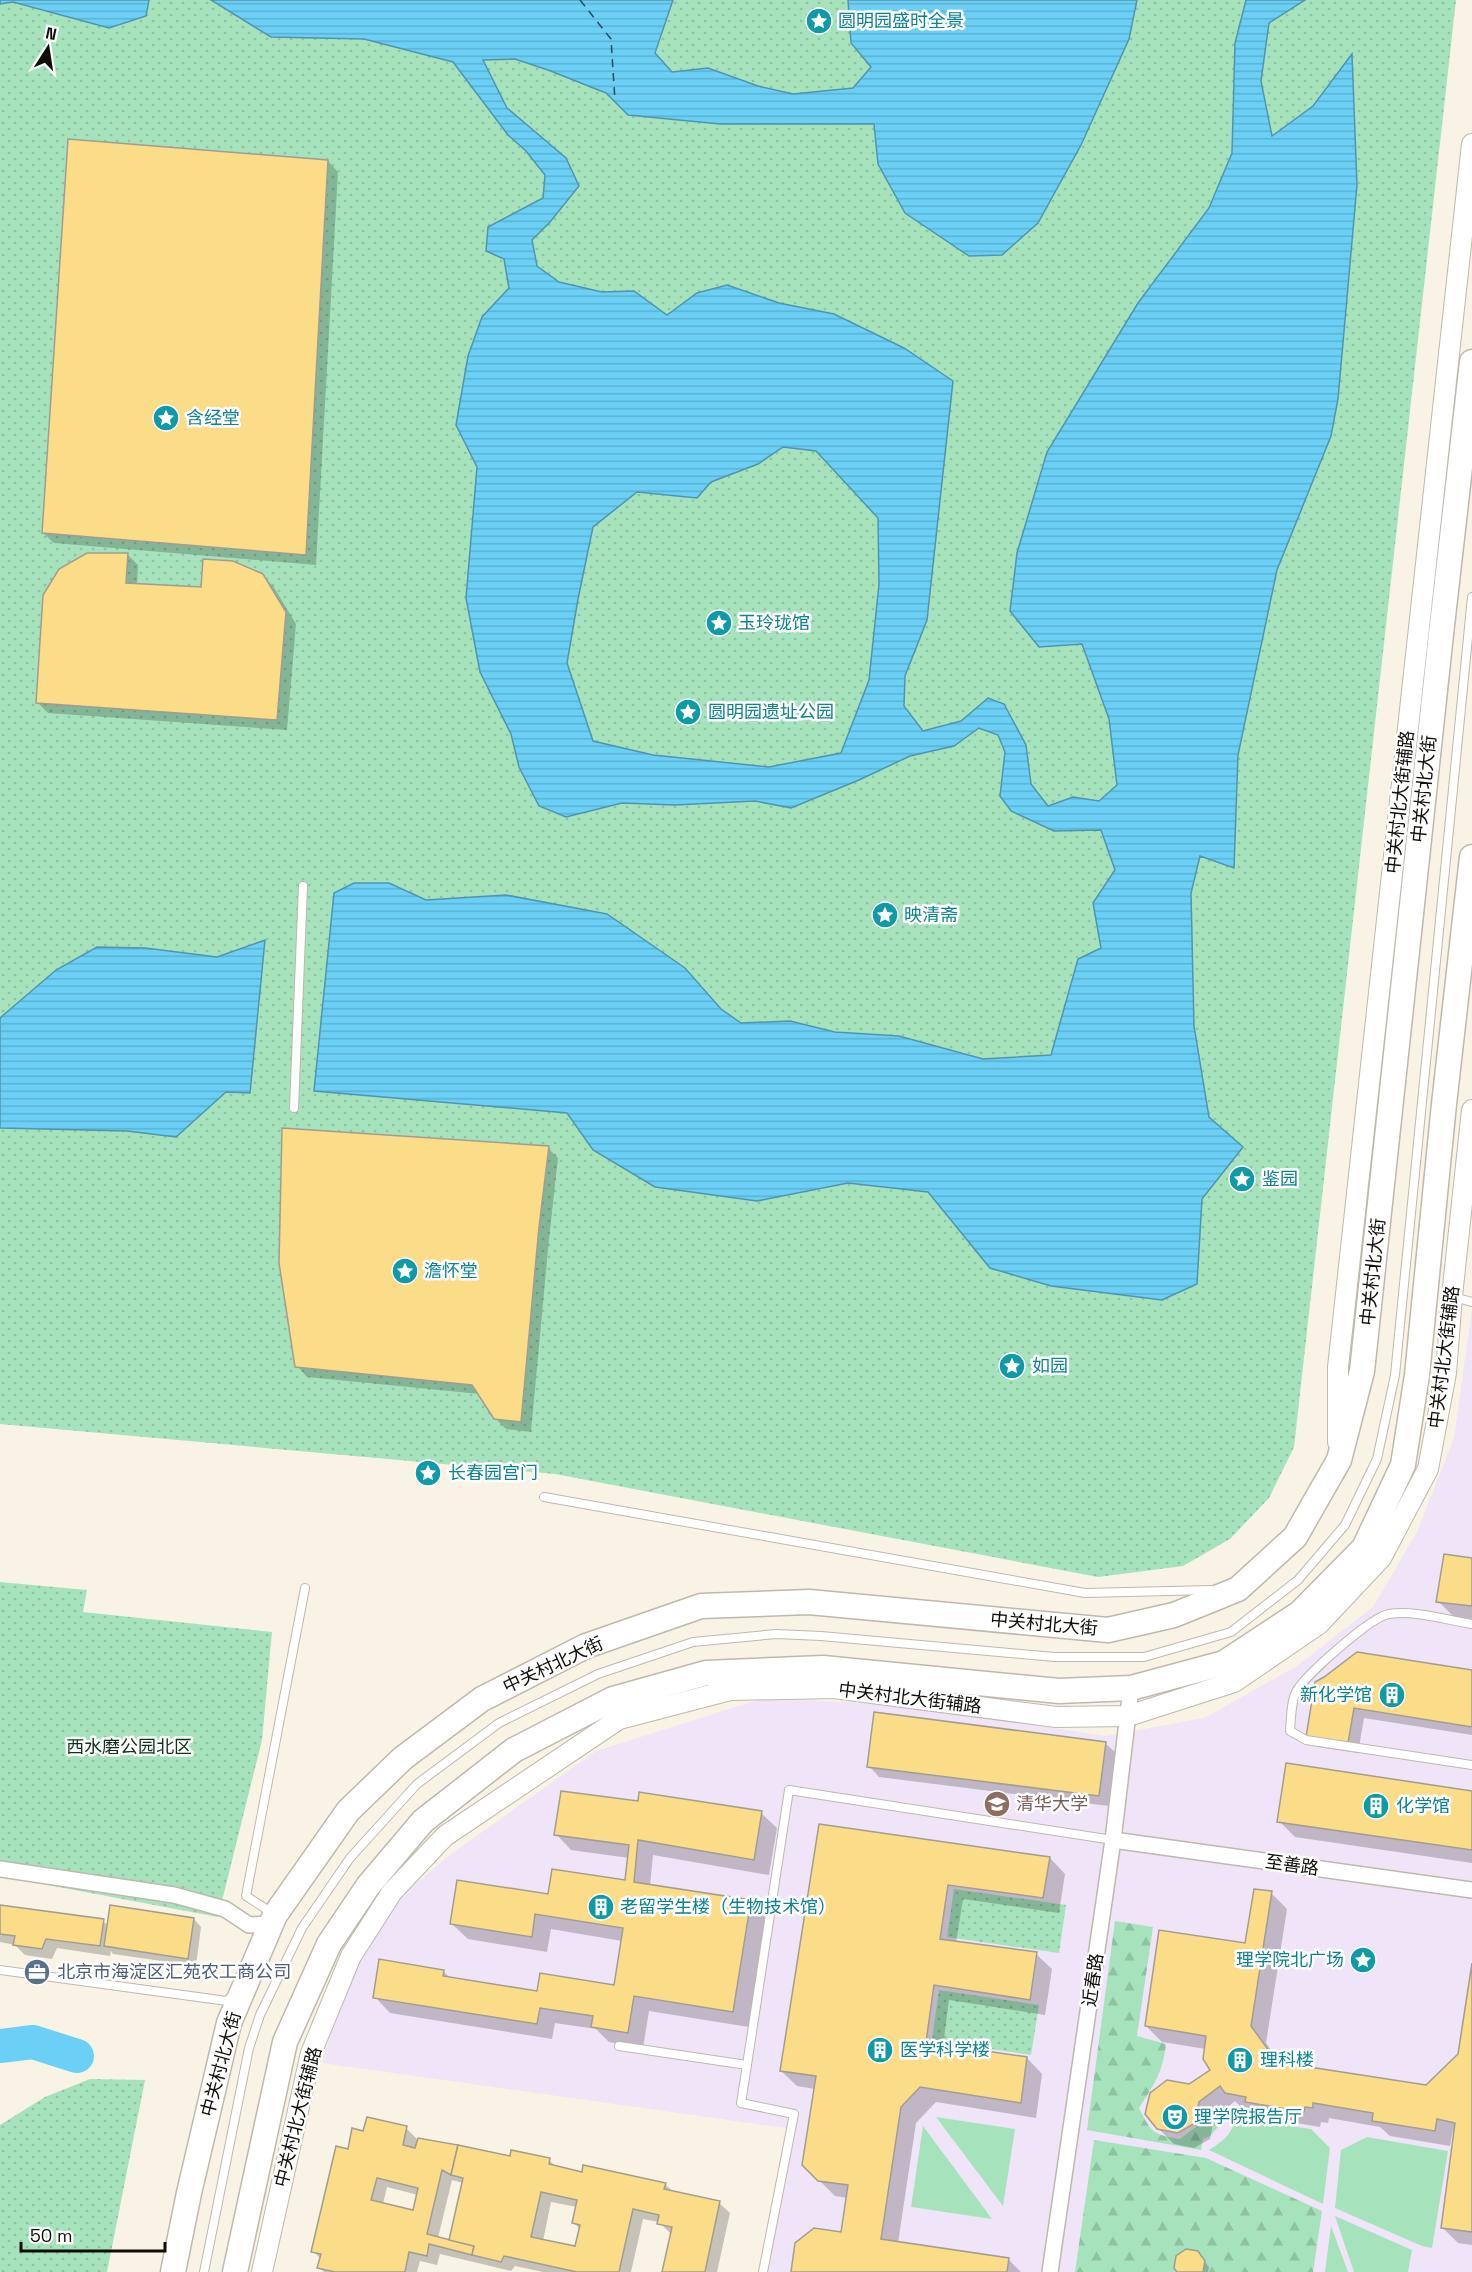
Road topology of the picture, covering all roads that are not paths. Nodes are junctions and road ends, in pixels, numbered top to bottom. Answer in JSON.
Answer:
{"nodes":[{"id":1,"x":1472,"y":144,"type":"edge"},
{"id":2,"x":1472,"y":362,"type":"edge"},
{"id":3,"x":1472,"y":597,"type":"edge"},
{"id":4,"x":1472,"y":857,"type":"edge"},
{"id":5,"x":303,"y":886,"type":"dead end"},
{"id":6,"x":1461,"y":1107,"type":"edge"},
{"id":7,"x":294,"y":1108,"type":"dead end"},
{"id":8,"x":1452,"y":1296,"type":"junction"},
{"id":9,"x":1472,"y":1302,"type":"edge"},
{"id":10,"x":1339,"y":1460,"type":"junction"},
{"id":11,"x":544,"y":1497,"type":"dead end"},
{"id":12,"x":306,"y":1588,"type":"dead end"},
{"id":13,"x":1238,"y":1589,"type":"junction"},
{"id":14,"x":1472,"y":1624,"type":"edge"},
{"id":15,"x":1131,"y":1688,"type":"junction"},
{"id":16,"x":1128,"y":1716,"type":"junction"},
{"id":17,"x":1472,"y":1765,"type":"edge"},
{"id":18,"x":1113,"y":1840,"type":"junction"},
{"id":19,"x":0,"y":1869,"type":"edge"},
{"id":20,"x":1472,"y":1890,"type":"edge"},
{"id":21,"x":273,"y":1919,"type":"junction"},
{"id":22,"x":0,"y":1970,"type":"edge"},
{"id":23,"x":246,"y":1983,"type":"junction"},
{"id":24,"x":619,"y":2046,"type":"dead end"},
{"id":25,"x":747,"y":2065,"type":"junction"},
{"id":26,"x":173,"y":2272,"type":"edge"},
{"id":27,"x":204,"y":2272,"type":"edge"},
{"id":28,"x":235,"y":2272,"type":"edge"},
{"id":29,"x":262,"y":2272,"type":"edge"},
{"id":30,"x":763,"y":2272,"type":"edge"},
{"id":31,"x":1050,"y":2272,"type":"edge"}],
"edges":[{"from":1,"to":10,"type":"street","name":"中关村北大街辅路"},
{"from":2,"to":10,"type":"main road","name":"中关村北大街"},
{"from":3,"to":27,"type":"lane","name":"中关村北大街"},
{"from":4,"to":6,"type":"main road"},
{"from":5,"to":7,"type":"lane"},
{"from":6,"to":8,"type":"street","name":"中关村北大街辅路"},
{"from":6,"to":15,"type":"main road"},
{"from":8,"to":9,"type":"lane"},
{"from":8,"to":16,"type":"street","name":"中关村北大街辅路"},
{"from":10,"to":13,"type":"main road","name":"中关村北大街"},
{"from":11,"to":13,"type":"lane"},
{"from":12,"to":21,"type":"lane"},
{"from":13,"to":21,"type":"main road","name":"中关村北大街"},
{"from":14,"to":17,"type":"lane"},
{"from":15,"to":16,"type":"street","name":"近春路"},
{"from":15,"to":28,"type":"main road"},
{"from":16,"to":18,"type":"street","name":"近春路"},
{"from":16,"to":29,"type":"street","name":"中关村北大街辅路"},
{"from":18,"to":20,"type":"street","name":"至善路"},
{"from":18,"to":25,"type":"lane"},
{"from":18,"to":31,"type":"street","name":"近春路"},
{"from":19,"to":21,"type":"street"},
{"from":21,"to":23,"type":"main road","name":"中关村北大街"},
{"from":22,"to":23,"type":"lane"},
{"from":23,"to":26,"type":"main road","name":"中关村北大街"},
{"from":24,"to":25,"type":"lane"},
{"from":25,"to":30,"type":"lane"}]}
